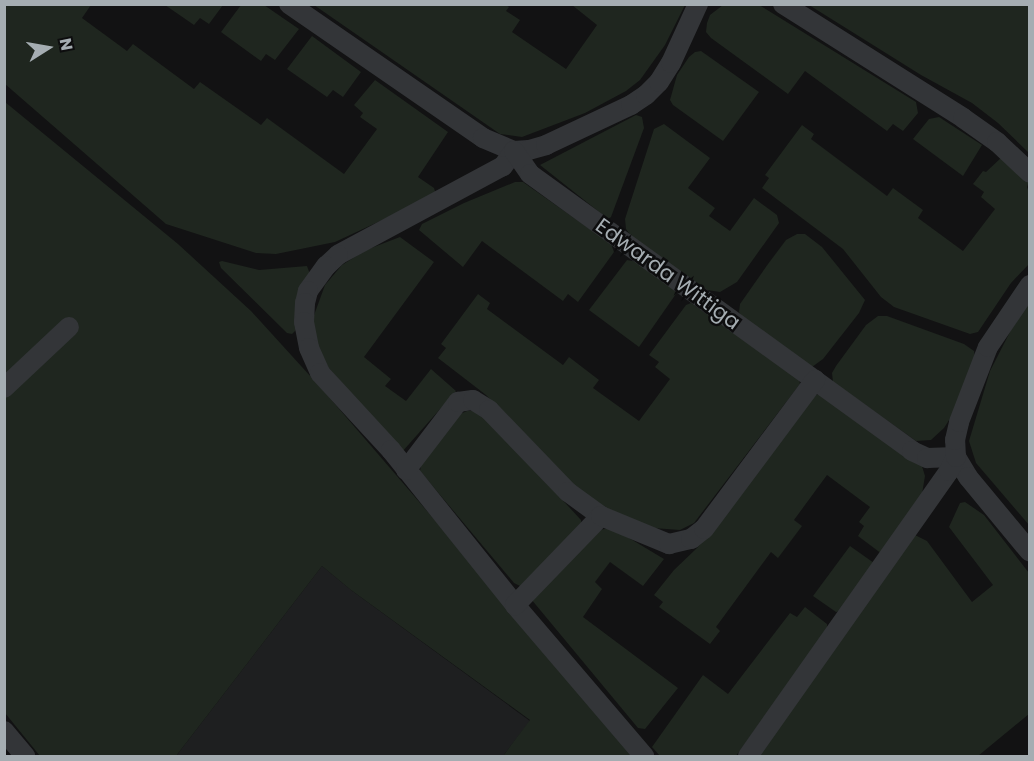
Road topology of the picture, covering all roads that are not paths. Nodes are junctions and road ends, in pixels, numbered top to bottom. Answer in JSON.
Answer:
{"nodes":[{"id":1,"x":289,"y":4,"type":"edge"},
{"id":2,"x":698,"y":4,"type":"edge"},
{"id":3,"x":783,"y":4,"type":"edge"},
{"id":4,"x":514,"y":151,"type":"junction"},
{"id":5,"x":1029,"y":173,"type":"edge"},
{"id":6,"x":1029,"y":285,"type":"edge"},
{"id":7,"x":69,"y":327,"type":"dead end"},
{"id":8,"x":815,"y":380,"type":"junction"},
{"id":9,"x":4,"y":388,"type":"edge"},
{"id":10,"x":956,"y":457,"type":"junction"},
{"id":11,"x":406,"y":470,"type":"junction"},
{"id":12,"x":601,"y":516,"type":"junction"},
{"id":13,"x":1029,"y":552,"type":"edge"},
{"id":14,"x":515,"y":605,"type":"junction"},
{"id":15,"x":4,"y":731,"type":"edge"},
{"id":16,"x":26,"y":756,"type":"edge"},
{"id":17,"x":644,"y":756,"type":"edge"},
{"id":18,"x":748,"y":756,"type":"edge"}],
"edges":[{"from":1,"to":4,"type":"lane"},
{"from":2,"to":4,"type":"lane"},
{"from":3,"to":5,"type":"lane"},
{"from":4,"to":8,"type":"lane","name":"Edwarda Wittiga"},
{"from":4,"to":11,"type":"lane"},
{"from":6,"to":10,"type":"lane"},
{"from":7,"to":9,"type":"lane"},
{"from":8,"to":10,"type":"lane","name":"Edwarda Wittiga"},
{"from":8,"to":12,"type":"lane"},
{"from":10,"to":13,"type":"lane"},
{"from":10,"to":18,"type":"lane"},
{"from":11,"to":12,"type":"lane"},
{"from":11,"to":14,"type":"lane"},
{"from":12,"to":14,"type":"lane"},
{"from":14,"to":17,"type":"lane"},
{"from":15,"to":16,"type":"lane"}]}
